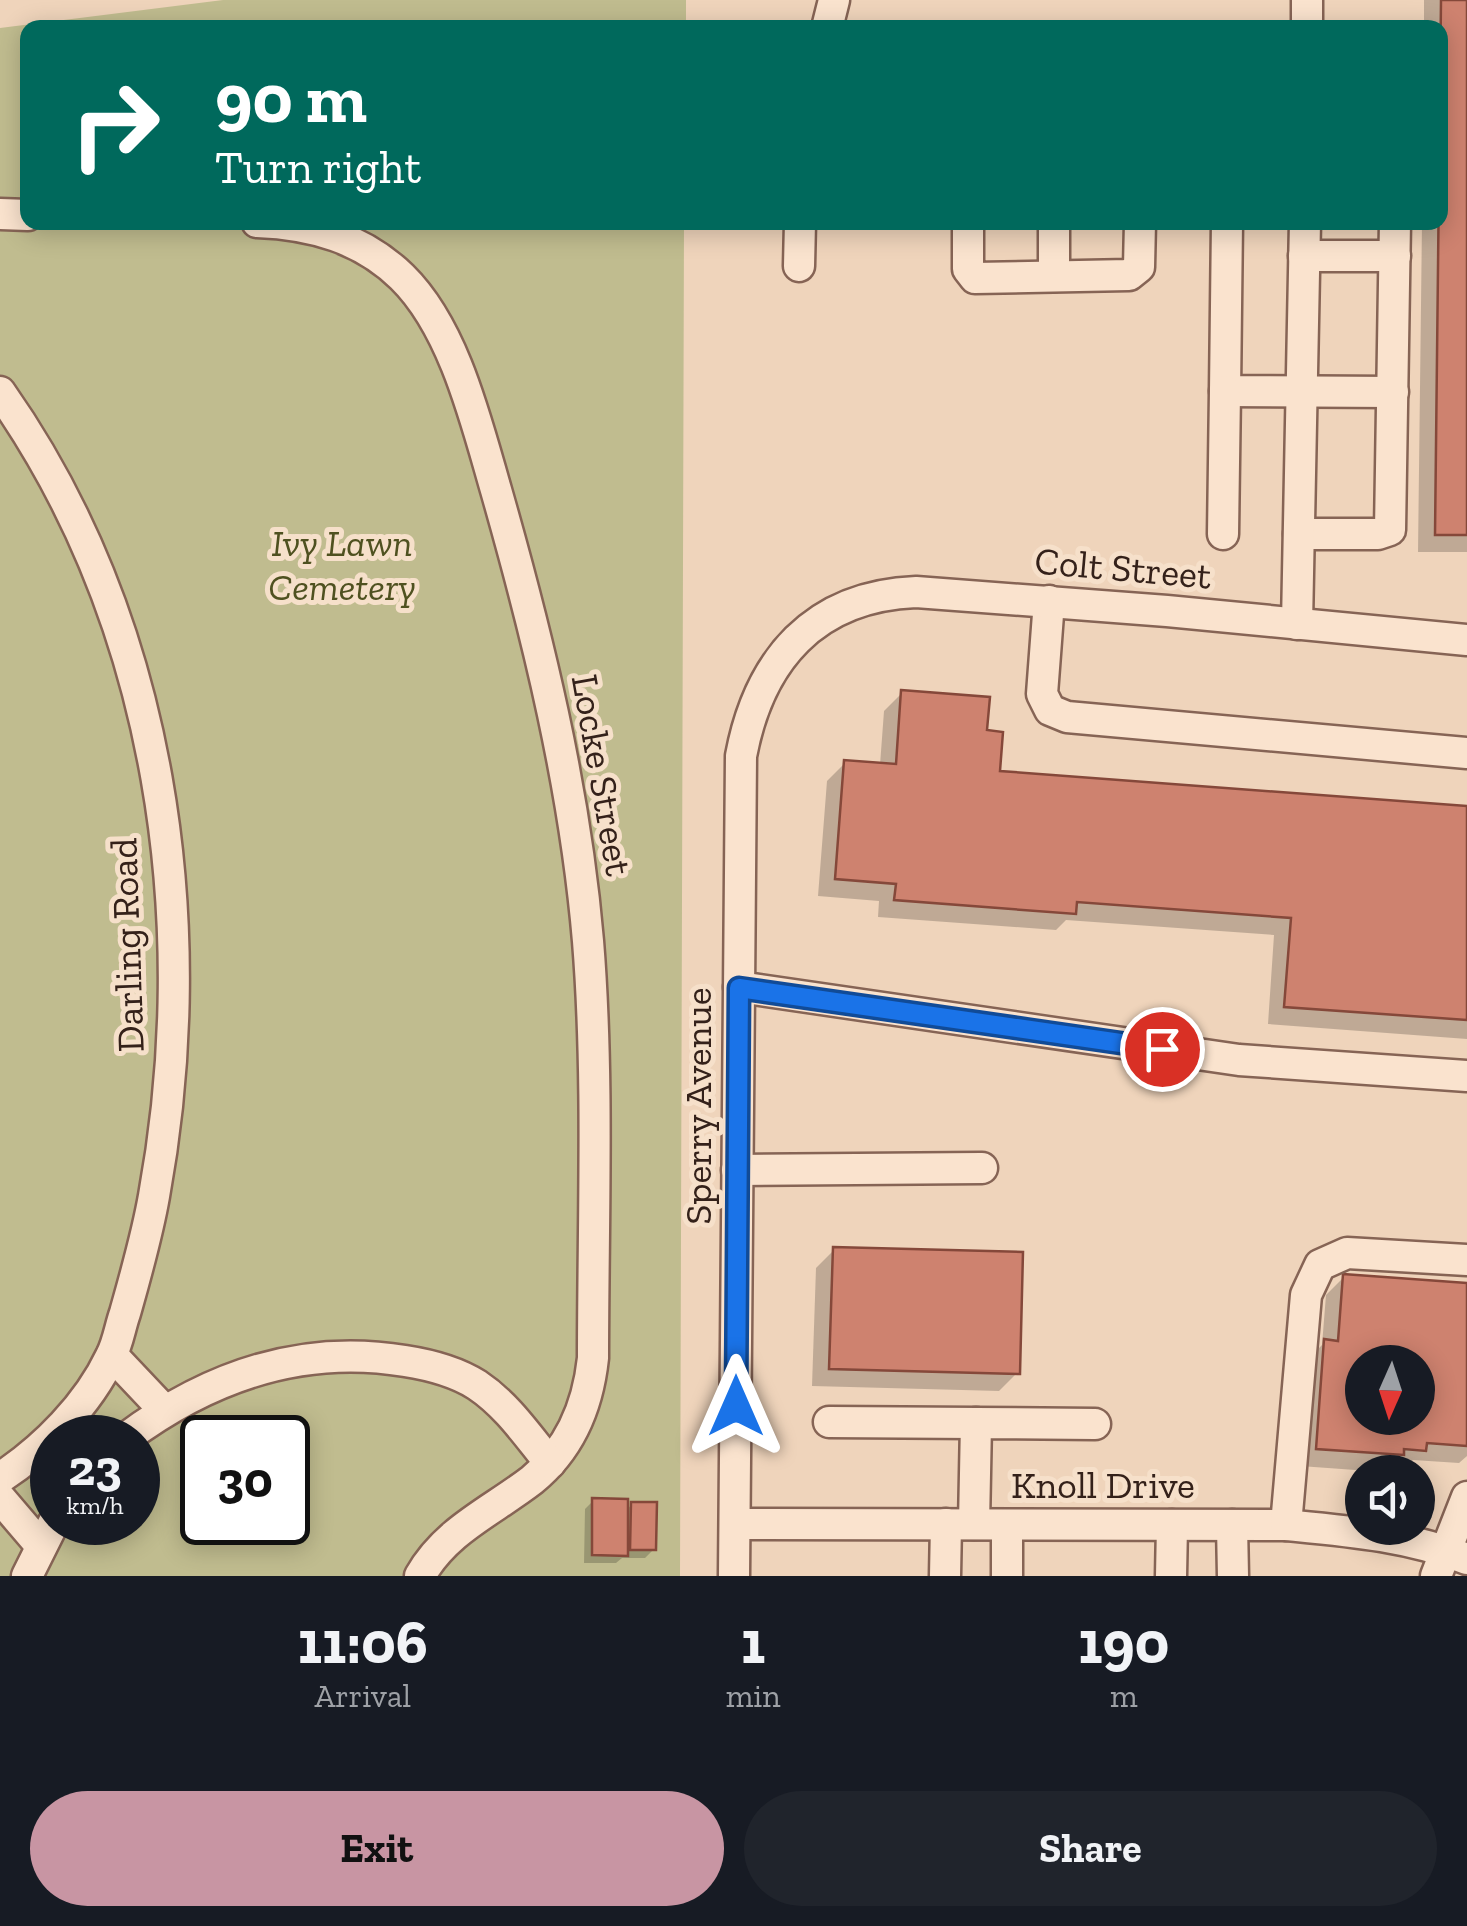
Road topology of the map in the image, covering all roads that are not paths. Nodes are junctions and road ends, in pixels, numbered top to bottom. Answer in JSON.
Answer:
{"nodes":[{"id":1,"x":315,"y":230,"type":"edge"},
{"id":2,"x":800,"y":230,"type":"edge"},
{"id":3,"x":968,"y":230,"type":"edge"},
{"id":4,"x":1054,"y":230,"type":"edge"},
{"id":5,"x":1140,"y":230,"type":"edge"},
{"id":6,"x":1227,"y":230,"type":"edge"},
{"id":7,"x":1305,"y":230,"type":"edge"},
{"id":8,"x":1395,"y":230,"type":"edge"},
{"id":9,"x":1304,"y":256,"type":"junction"},
{"id":10,"x":1395,"y":256,"type":"junction"},
{"id":11,"x":799,"y":266,"type":"dead end"},
{"id":12,"x":1054,"y":276,"type":"junction"},
{"id":13,"x":0,"y":392,"type":"edge"},
{"id":14,"x":1225,"y":392,"type":"junction"},
{"id":15,"x":1302,"y":392,"type":"junction"},
{"id":16,"x":1394,"y":392,"type":"junction"},
{"id":17,"x":1223,"y":534,"type":"dead end"},
{"id":18,"x":1299,"y":534,"type":"junction"},
{"id":19,"x":1048,"y":601,"type":"junction"},
{"id":20,"x":1298,"y":624,"type":"junction"},
{"id":21,"x":1467,"y":640,"type":"edge"},
{"id":22,"x":788,"y":648,"type":"joint"},
{"id":23,"x":1467,"y":753,"type":"edge"},
{"id":24,"x":739,"y":988,"type":"junction"},
{"id":25,"x":1467,"y":1076,"type":"edge"},
{"id":26,"x":982,"y":1168,"type":"dead end"},
{"id":27,"x":737,"y":1170,"type":"junction"},
{"id":28,"x":1467,"y":1260,"type":"edge"},
{"id":29,"x":112,"y":1355,"type":"junction"},
{"id":30,"x":164,"y":1410,"type":"junction"},
{"id":31,"x":157,"y":1415,"type":"edge"},
{"id":32,"x":829,"y":1422,"type":"dead end"},
{"id":33,"x":976,"y":1423,"type":"junction"},
{"id":34,"x":1095,"y":1424,"type":"dead end"},
{"id":35,"x":550,"y":1463,"type":"junction"},
{"id":36,"x":0,"y":1478,"type":"edge"},
{"id":37,"x":1467,"y":1497,"type":"edge"},
{"id":38,"x":0,"y":1498,"type":"edge"},
{"id":39,"x":30,"y":1520,"type":"edge"},
{"id":40,"x":735,"y":1524,"type":"junction"},
{"id":41,"x":960,"y":1524,"type":"junction"},
{"id":42,"x":1007,"y":1524,"type":"junction"},
{"id":43,"x":1172,"y":1525,"type":"junction"},
{"id":44,"x":1232,"y":1525,"type":"junction"},
{"id":45,"x":1286,"y":1525,"type":"junction"},
{"id":46,"x":42,"y":1545,"type":"edge"},
{"id":47,"x":1449,"y":1562,"type":"edge"},
{"id":48,"x":27,"y":1576,"type":"edge"},
{"id":49,"x":420,"y":1576,"type":"edge"},
{"id":50,"x":734,"y":1576,"type":"edge"},
{"id":51,"x":946,"y":1576,"type":"edge"},
{"id":52,"x":1007,"y":1576,"type":"edge"},
{"id":53,"x":1170,"y":1576,"type":"edge"},
{"id":54,"x":1232,"y":1576,"type":"edge"}],
"edges":[{"from":1,"to":35,"type":"street","name":"Locke Street"},
{"from":2,"to":11,"type":"street"},
{"from":3,"to":12,"type":"street"},
{"from":4,"to":12,"type":"street"},
{"from":5,"to":12,"type":"street"},
{"from":6,"to":14,"type":"street"},
{"from":7,"to":9,"type":"street"},
{"from":8,"to":10,"type":"street"},
{"from":9,"to":10,"type":"street"},
{"from":9,"to":15,"type":"street"},
{"from":10,"to":16,"type":"street"},
{"from":13,"to":29,"type":"street","name":"Darling Road"},
{"from":14,"to":15,"type":"street"},
{"from":14,"to":17,"type":"street"},
{"from":15,"to":16,"type":"street"},
{"from":15,"to":18,"type":"street"},
{"from":16,"to":18,"type":"street"},
{"from":18,"to":20,"type":"street"},
{"from":19,"to":20,"type":"street","name":"Colt Street"},
{"from":19,"to":22,"type":"street","name":"Colt Street"},
{"from":19,"to":23,"type":"street"},
{"from":20,"to":21,"type":"street","name":"Colt Street"},
{"from":22,"to":24,"type":"street","name":"Sperry Avenue"},
{"from":24,"to":25,"type":"street"},
{"from":24,"to":27,"type":"street","name":"Sperry Avenue"},
{"from":26,"to":27,"type":"street"},
{"from":27,"to":40,"type":"street","name":"Sperry Avenue"},
{"from":28,"to":45,"type":"street"},
{"from":29,"to":30,"type":"street"},
{"from":29,"to":36,"type":"street","name":"Darling Road"},
{"from":30,"to":31,"type":"street"},
{"from":30,"to":35,"type":"street"},
{"from":32,"to":33,"type":"street"},
{"from":33,"to":34,"type":"street"},
{"from":33,"to":41,"type":"street"},
{"from":35,"to":49,"type":"street","name":"Locke Street"},
{"from":37,"to":47,"type":"street"},
{"from":38,"to":39,"type":"street"},
{"from":40,"to":41,"type":"street","name":"Knoll Drive"},
{"from":40,"to":50,"type":"street","name":"Sperry Avenue"},
{"from":41,"to":42,"type":"street","name":"Knoll Drive"},
{"from":41,"to":51,"type":"street"},
{"from":42,"to":43,"type":"street","name":"Knoll Drive"},
{"from":42,"to":52,"type":"street"},
{"from":43,"to":44,"type":"street","name":"Knoll Drive"},
{"from":43,"to":53,"type":"street"},
{"from":44,"to":45,"type":"street","name":"Knoll Drive"},
{"from":44,"to":54,"type":"street"},
{"from":45,"to":47,"type":"street","name":"Knoll Drive"},
{"from":46,"to":48,"type":"street"}]}
